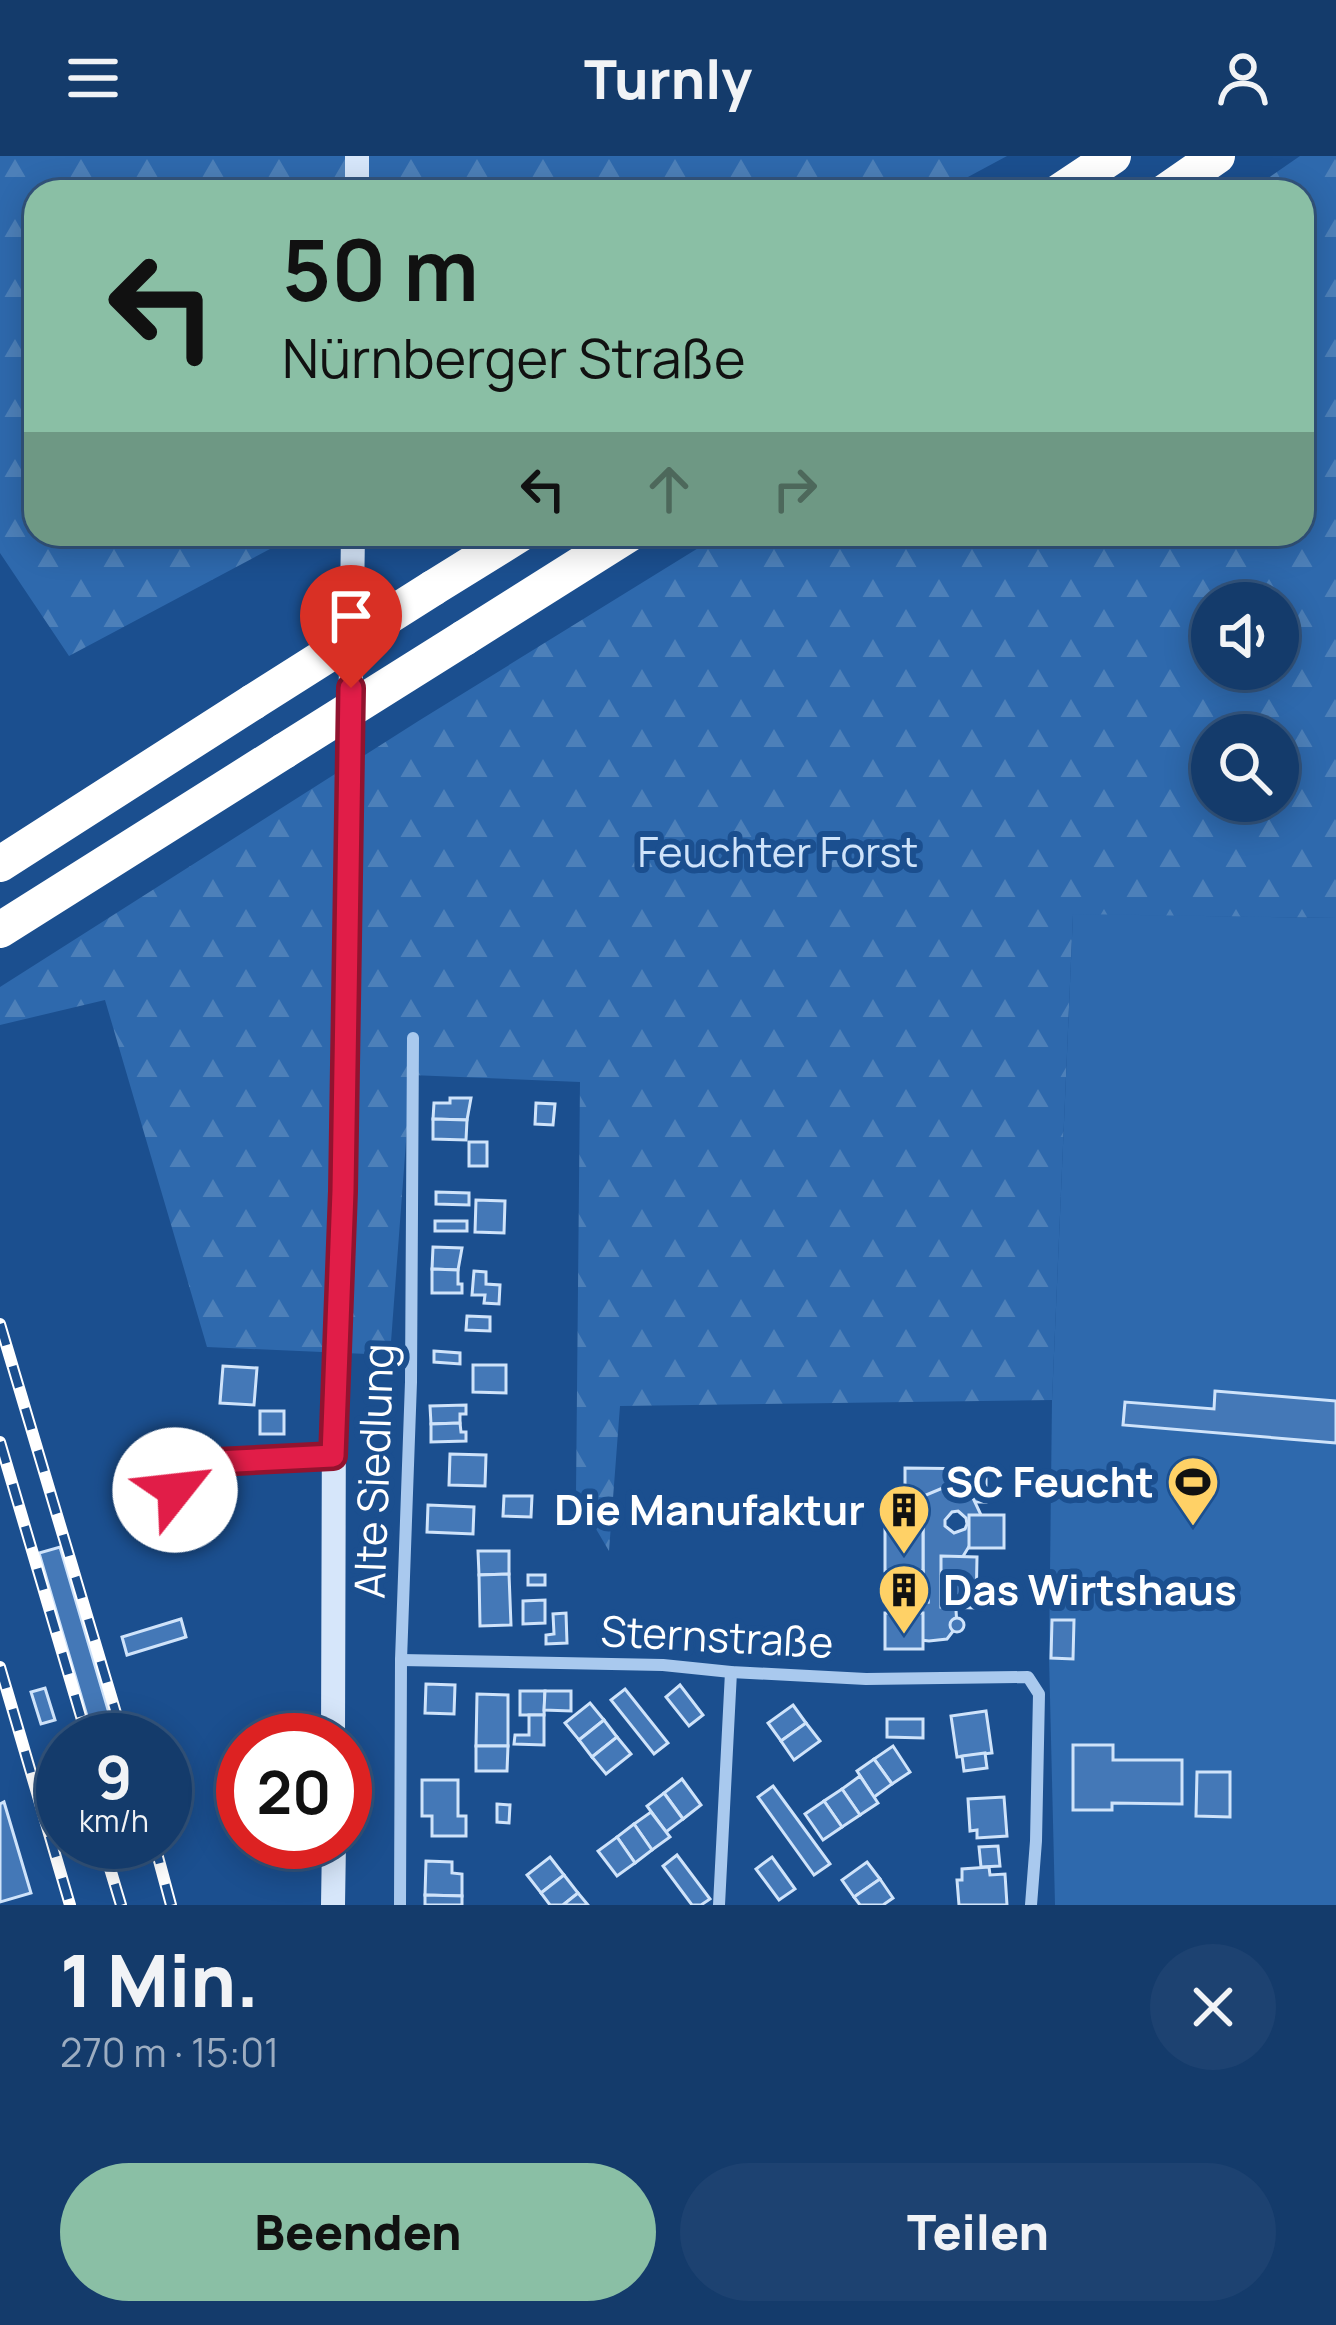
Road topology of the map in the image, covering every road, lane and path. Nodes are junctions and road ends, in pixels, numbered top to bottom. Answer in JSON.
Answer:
{"nodes":[{"id":1,"x":1113,"y":156,"type":"edge"},
{"id":2,"x":1216,"y":156,"type":"edge"},
{"id":3,"x":1077,"y":180,"type":"edge"},
{"id":4,"x":1182,"y":180,"type":"edge"},
{"id":5,"x":353,"y":546,"type":"edge"},
{"id":6,"x":501,"y":546,"type":"edge"},
{"id":7,"x":610,"y":546,"type":"edge"},
{"id":8,"x":9,"y":858,"type":"edge"},
{"id":9,"x":0,"y":930,"type":"edge"},
{"id":10,"x":412,"y":1038,"type":"dead end"},
{"id":11,"x":333,"y":1456,"type":"junction"},
{"id":12,"x":175,"y":1490,"type":"dead end"},
{"id":13,"x":401,"y":1660,"type":"junction"},
{"id":14,"x":731,"y":1672,"type":"junction"},
{"id":15,"x":333,"y":1713,"type":"edge"},
{"id":16,"x":334,"y":1869,"type":"edge"},
{"id":17,"x":333,"y":1905,"type":"edge"},
{"id":18,"x":400,"y":1905,"type":"edge"},
{"id":19,"x":718,"y":1905,"type":"edge"},
{"id":20,"x":1031,"y":1905,"type":"edge"}],
"edges":[{"from":1,"to":3,"type":"highway"},
{"from":2,"to":4,"type":"highway"},
{"from":5,"to":11,"type":"main road"},
{"from":6,"to":8,"type":"highway","bridge":true},
{"from":7,"to":9,"type":"highway","bridge":true},
{"from":10,"to":13,"type":"street","name":"Alte Siedlung"},
{"from":11,"to":12,"type":"lane"},
{"from":11,"to":15,"type":"main road"},
{"from":13,"to":14,"type":"street","name":"Sternstraße"},
{"from":13,"to":18,"type":"street","name":"Alte Siedlung"},
{"from":14,"to":19,"type":"street"},
{"from":14,"to":20,"type":"street","name":"Sternstraße"},
{"from":16,"to":17,"type":"main road"}]}
